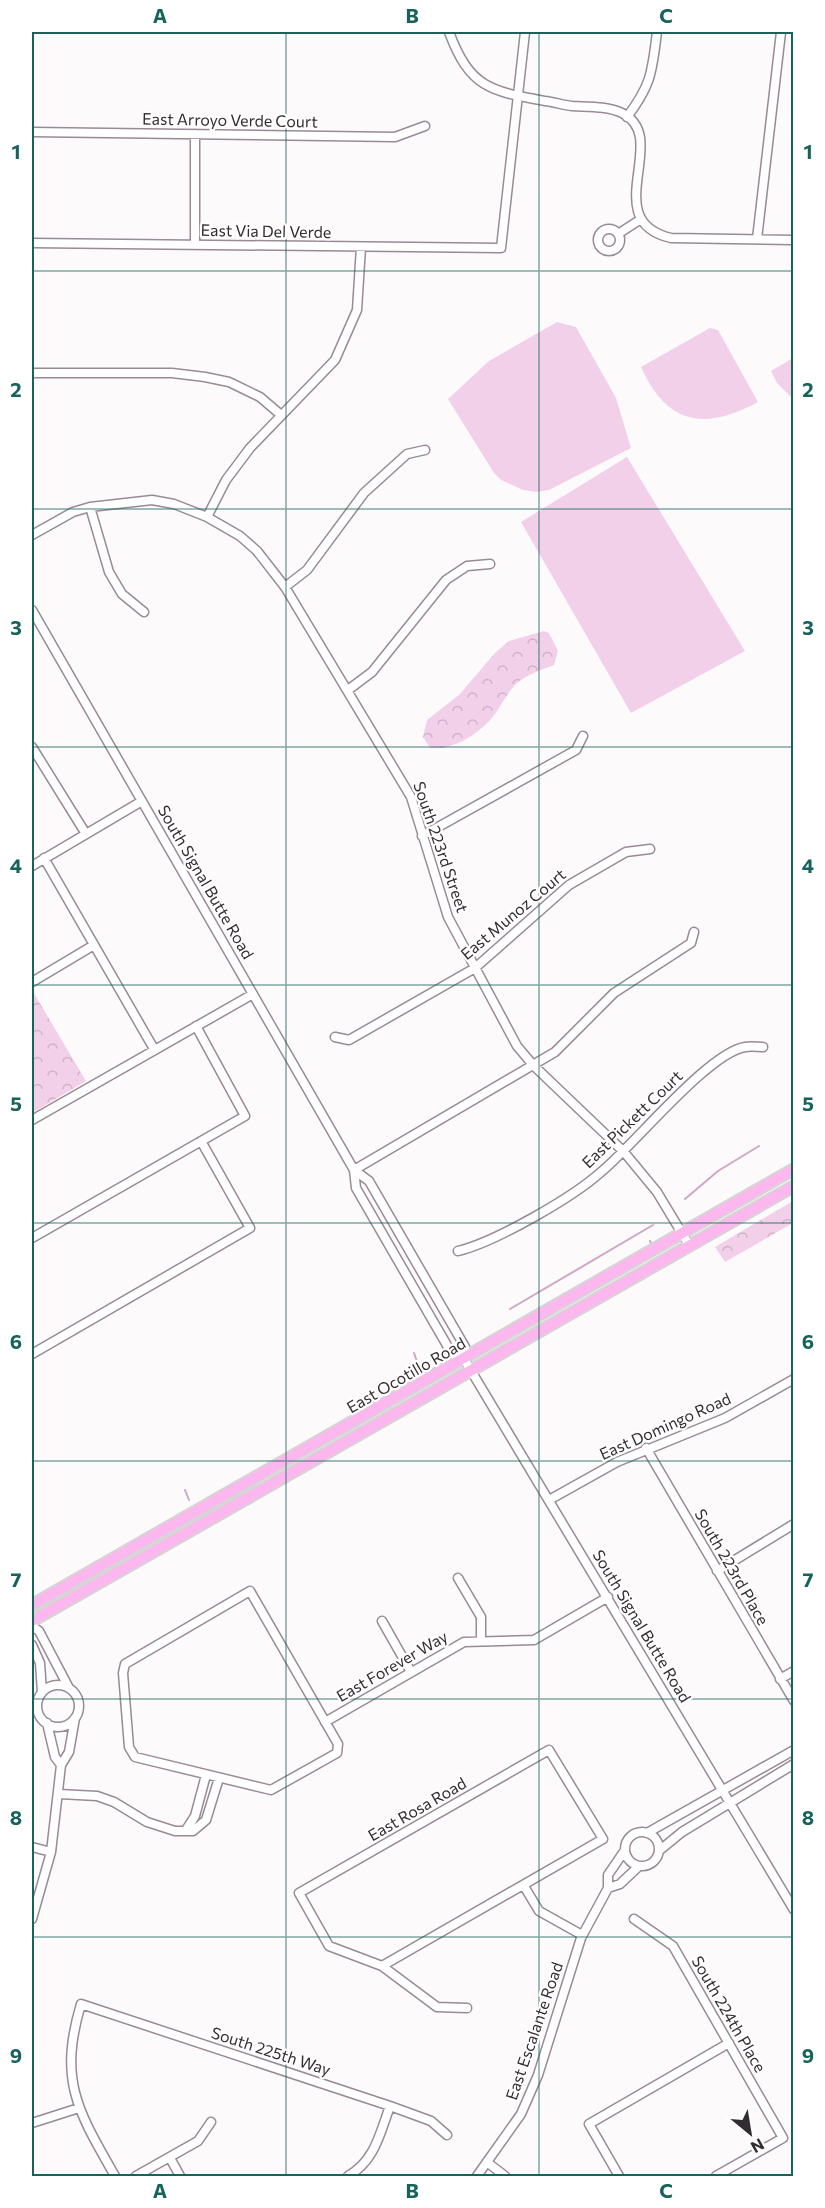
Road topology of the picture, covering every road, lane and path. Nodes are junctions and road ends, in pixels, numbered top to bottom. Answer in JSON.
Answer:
{"nodes":[{"id":1,"x":449,"y":32,"type":"edge"},
{"id":2,"x":525,"y":32,"type":"edge"},
{"id":3,"x":657,"y":32,"type":"edge"},
{"id":4,"x":781,"y":32,"type":"edge"},
{"id":5,"x":518,"y":98,"type":"junction"},
{"id":6,"x":627,"y":117,"type":"junction"},
{"id":7,"x":425,"y":126,"type":"dead end"},
{"id":8,"x":32,"y":132,"type":"edge"},
{"id":9,"x":195,"y":134,"type":"junction"},
{"id":10,"x":641,"y":219,"type":"junction"},
{"id":11,"x":618,"y":234,"type":"dead end"},
{"id":12,"x":757,"y":239,"type":"junction"},
{"id":13,"x":794,"y":240,"type":"edge"},
{"id":14,"x":32,"y":243,"type":"edge"},
{"id":15,"x":195,"y":245,"type":"junction"},
{"id":16,"x":362,"y":247,"type":"junction"},
{"id":17,"x":32,"y":373,"type":"edge"},
{"id":18,"x":280,"y":415,"type":"junction"},
{"id":19,"x":425,"y":450,"type":"dead end"},
{"id":20,"x":90,"y":507,"type":"junction"},
{"id":21,"x":207,"y":517,"type":"junction"},
{"id":22,"x":32,"y":535,"type":"edge"},
{"id":23,"x":490,"y":564,"type":"dead end"},
{"id":24,"x":285,"y":587,"type":"junction"},
{"id":25,"x":32,"y":610,"type":"edge"},
{"id":26,"x":144,"y":612,"type":"dead end"},
{"id":27,"x":348,"y":690,"type":"junction"},
{"id":28,"x":583,"y":736,"type":"dead end"},
{"id":29,"x":32,"y":747,"type":"edge"},
{"id":30,"x":142,"y":801,"type":"junction"},
{"id":31,"x":86,"y":834,"type":"junction"},
{"id":32,"x":422,"y":836,"type":"junction"},
{"id":33,"x":650,"y":849,"type":"dead end"},
{"id":34,"x":44,"y":858,"type":"junction"},
{"id":35,"x":32,"y":866,"type":"edge"},
{"id":36,"x":694,"y":932,"type":"dead end"},
{"id":37,"x":94,"y":945,"type":"junction"},
{"id":38,"x":475,"y":968,"type":"junction"},
{"id":39,"x":32,"y":982,"type":"edge"},
{"id":40,"x":253,"y":994,"type":"junction"},
{"id":41,"x":196,"y":1026,"type":"junction"},
{"id":42,"x":335,"y":1037,"type":"dead end"},
{"id":43,"x":764,"y":1047,"type":"dead end"},
{"id":44,"x":154,"y":1049,"type":"junction"},
{"id":45,"x":533,"y":1065,"type":"junction"},
{"id":46,"x":32,"y":1120,"type":"edge"},
{"id":47,"x":201,"y":1141,"type":"junction"},
{"id":48,"x":624,"y":1152,"type":"junction"},
{"id":49,"x":794,"y":1169,"type":"edge"},
{"id":50,"x":354,"y":1170,"type":"junction"},
{"id":51,"x":794,"y":1186,"type":"edge"},
{"id":52,"x":682,"y":1234,"type":"junction"},
{"id":53,"x":32,"y":1238,"type":"edge"},
{"id":54,"x":689,"y":1245,"type":"junction"},
{"id":55,"x":458,"y":1251,"type":"dead end"},
{"id":56,"x":32,"y":1354,"type":"edge"},
{"id":57,"x":464,"y":1359,"type":"junction"},
{"id":58,"x":471,"y":1371,"type":"junction"},
{"id":59,"x":794,"y":1379,"type":"edge"},
{"id":60,"x":646,"y":1448,"type":"junction"},
{"id":61,"x":549,"y":1500,"type":"junction"},
{"id":62,"x":794,"y":1524,"type":"edge"},
{"id":63,"x":717,"y":1571,"type":"junction"},
{"id":64,"x":458,"y":1578,"type":"dead end"},
{"id":65,"x":608,"y":1598,"type":"junction"},
{"id":66,"x":32,"y":1605,"type":"edge"},
{"id":67,"x":32,"y":1621,"type":"edge"},
{"id":68,"x":382,"y":1621,"type":"dead end"},
{"id":69,"x":32,"y":1626,"type":"edge"},
{"id":70,"x":481,"y":1640,"type":"junction"},
{"id":71,"x":32,"y":1644,"type":"edge"},
{"id":72,"x":794,"y":1671,"type":"edge"},
{"id":73,"x":411,"y":1672,"type":"junction"},
{"id":74,"x":780,"y":1679,"type":"junction"},
{"id":75,"x":69,"y":1688,"type":"junction"},
{"id":76,"x":42,"y":1692,"type":"junction"},
{"id":77,"x":794,"y":1701,"type":"edge"},
{"id":78,"x":75,"y":1718,"type":"junction"},
{"id":79,"x":325,"y":1722,"type":"junction"},
{"id":80,"x":47,"y":1723,"type":"junction"},
{"id":81,"x":794,"y":1750,"type":"edge"},
{"id":82,"x":794,"y":1764,"type":"edge"},
{"id":83,"x":61,"y":1765,"type":"junction"},
{"id":84,"x":206,"y":1775,"type":"junction"},
{"id":85,"x":219,"y":1778,"type":"junction"},
{"id":86,"x":723,"y":1791,"type":"junction"},
{"id":87,"x":59,"y":1794,"type":"junction"},
{"id":88,"x":730,"y":1802,"type":"junction"},
{"id":89,"x":186,"y":1830,"type":"junction"},
{"id":90,"x":647,"y":1833,"type":"junction"},
{"id":91,"x":32,"y":1847,"type":"edge"},
{"id":92,"x":625,"y":1850,"type":"junction"},
{"id":93,"x":660,"y":1850,"type":"junction"},
{"id":94,"x":51,"y":1852,"type":"junction"},
{"id":95,"x":638,"y":1867,"type":"junction"},
{"id":96,"x":524,"y":1886,"type":"junction"},
{"id":97,"x":608,"y":1888,"type":"junction"},
{"id":98,"x":794,"y":1910,"type":"edge"},
{"id":99,"x":32,"y":1919,"type":"edge"},
{"id":100,"x":634,"y":1919,"type":"dead end"},
{"id":101,"x":582,"y":1935,"type":"junction"},
{"id":102,"x":382,"y":1966,"type":"junction"},
{"id":103,"x":467,"y":2008,"type":"dead end"},
{"id":104,"x":729,"y":2043,"type":"junction"},
{"id":105,"x":390,"y":2106,"type":"junction"},
{"id":106,"x":79,"y":2108,"type":"junction"},
{"id":107,"x":211,"y":2122,"type":"dead end"},
{"id":108,"x":32,"y":2123,"type":"edge"},
{"id":109,"x":447,"y":2135,"type":"dead end"},
{"id":110,"x":170,"y":2158,"type":"junction"},
{"id":111,"x":488,"y":2163,"type":"junction"},
{"id":112,"x":363,"y":2173,"type":"edge"},
{"id":113,"x":115,"y":2176,"type":"edge"},
{"id":114,"x":136,"y":2176,"type":"edge"},
{"id":115,"x":180,"y":2176,"type":"edge"},
{"id":116,"x":348,"y":2176,"type":"edge"},
{"id":117,"x":477,"y":2176,"type":"edge"},
{"id":118,"x":505,"y":2176,"type":"edge"},
{"id":119,"x":620,"y":2176,"type":"edge"},
{"id":120,"x":716,"y":2176,"type":"edge"}],
"edges":[{"from":1,"to":5,"type":"street"},
{"from":2,"to":5,"type":"street"},
{"from":3,"to":6,"type":"street"},
{"from":4,"to":12,"type":"street"},
{"from":5,"to":6,"type":"street"},
{"from":5,"to":16,"type":"street","name":"East Via Del Verde"},
{"from":6,"to":10,"type":"street"},
{"from":7,"to":9,"type":"street","name":"East Arroyo Verde Court"},
{"from":8,"to":9,"type":"street","name":"East Arroyo Verde Court"},
{"from":9,"to":15,"type":"street"},
{"from":10,"to":11,"type":"street"},
{"from":10,"to":12,"type":"street"},
{"from":12,"to":13,"type":"street"},
{"from":14,"to":15,"type":"street","name":"East Via Del Verde"},
{"from":15,"to":16,"type":"street","name":"East Via Del Verde"},
{"from":16,"to":18,"type":"street"},
{"from":17,"to":18,"type":"street"},
{"from":18,"to":21,"type":"street"},
{"from":19,"to":24,"type":"street"},
{"from":20,"to":21,"type":"street","name":"South 223rd Street"},
{"from":20,"to":22,"type":"street","name":"South 223rd Street"},
{"from":20,"to":26,"type":"street"},
{"from":21,"to":24,"type":"street","name":"South 223rd Street"},
{"from":23,"to":27,"type":"street"},
{"from":24,"to":27,"type":"street","name":"South 223rd Street"},
{"from":25,"to":30,"type":"street","name":"South Signal Butte Road"},
{"from":27,"to":32,"type":"street","name":"South 223rd Street"},
{"from":28,"to":32,"type":"street"},
{"from":29,"to":31,"type":"street"},
{"from":30,"to":31,"type":"street"},
{"from":30,"to":40,"type":"street","name":"South Signal Butte Road"},
{"from":31,"to":34,"type":"street"},
{"from":32,"to":38,"type":"street","name":"South 223rd Street"},
{"from":33,"to":38,"type":"street","name":"East Munoz Court"},
{"from":34,"to":35,"type":"street"},
{"from":34,"to":37,"type":"street"},
{"from":36,"to":45,"type":"street"},
{"from":37,"to":39,"type":"street"},
{"from":37,"to":44,"type":"street"},
{"from":38,"to":42,"type":"street","name":"East Munoz Court"},
{"from":38,"to":45,"type":"street","name":"South 223rd Street"},
{"from":40,"to":41,"type":"street"},
{"from":40,"to":50,"type":"street","name":"South Signal Butte Road"},
{"from":41,"to":44,"type":"street"},
{"from":41,"to":47,"type":"street"},
{"from":43,"to":48,"type":"street","name":"East Pickett Court"},
{"from":44,"to":46,"type":"street"},
{"from":45,"to":48,"type":"street","name":"South 223rd Street"},
{"from":45,"to":50,"type":"street"},
{"from":47,"to":53,"type":"street"},
{"from":47,"to":56,"type":"street"},
{"from":48,"to":52,"type":"street","name":"South 223rd Street"},
{"from":48,"to":55,"type":"street","name":"East Pickett Court"},
{"from":49,"to":52,"type":"main road","name":"East Ocotillo Road"},
{"from":50,"to":57,"type":"street","name":"South Signal Butte Road"},
{"from":50,"to":57,"type":"street","name":"South Signal Butte Road"},
{"from":51,"to":54,"type":"main road","name":"East Ocotillo Road"},
{"from":52,"to":54,"type":"street","name":"South 223rd Street"},
{"from":52,"to":57,"type":"main road","name":"East Ocotillo Road"},
{"from":54,"to":58,"type":"main road","name":"East Ocotillo Road"},
{"from":57,"to":58,"type":"street","name":"South Signal Butte Road"},
{"from":57,"to":66,"type":"main road","name":"East Ocotillo Road"},
{"from":58,"to":61,"type":"street","name":"South Signal Butte Road"},
{"from":58,"to":67,"type":"main road","name":"East Ocotillo Road"},
{"from":59,"to":60,"type":"street","name":"East Domingo Road"},
{"from":60,"to":61,"type":"street","name":"East Domingo Road"},
{"from":60,"to":63,"type":"street","name":"South 223rd Place"},
{"from":61,"to":65,"type":"street","name":"South Signal Butte Road"},
{"from":62,"to":63,"type":"street"},
{"from":63,"to":74,"type":"street","name":"South 223rd Place"},
{"from":64,"to":70,"type":"street"},
{"from":65,"to":70,"type":"street","name":"East Forever Way"},
{"from":65,"to":86,"type":"street","name":"South Signal Butte Road"},
{"from":68,"to":73,"type":"street"},
{"from":69,"to":75,"type":"street"},
{"from":70,"to":73,"type":"street","name":"East Forever Way"},
{"from":71,"to":76,"type":"street"},
{"from":72,"to":74,"type":"street"},
{"from":73,"to":79,"type":"street","name":"East Forever Way"},
{"from":74,"to":77,"type":"street","name":"South 223rd Place"},
{"from":75,"to":76,"type":"street"},
{"from":75,"to":78,"type":"street"},
{"from":76,"to":80,"type":"street"},
{"from":78,"to":80,"type":"street"},
{"from":78,"to":83,"type":"street"},
{"from":79,"to":84,"type":"street"},
{"from":79,"to":85,"type":"street"},
{"from":80,"to":83,"type":"street"},
{"from":81,"to":86,"type":"street","name":"East Escalante Road"},
{"from":82,"to":88,"type":"street","name":"East Escalante Road"},
{"from":83,"to":87,"type":"street"},
{"from":84,"to":85,"type":"street"},
{"from":84,"to":89,"type":"street"},
{"from":85,"to":89,"type":"street"},
{"from":86,"to":88,"type":"street","name":"South Signal Butte Road"},
{"from":86,"to":90,"type":"street","name":"East Escalante Road"},
{"from":87,"to":89,"type":"street"},
{"from":87,"to":94,"type":"street"},
{"from":88,"to":93,"type":"street","name":"East Escalante Road"},
{"from":88,"to":98,"type":"street","name":"South Signal Butte Road"},
{"from":90,"to":92,"type":"street","name":"East Escalante Road"},
{"from":90,"to":93,"type":"street"},
{"from":91,"to":94,"type":"street"},
{"from":92,"to":95,"type":"street"},
{"from":92,"to":97,"type":"street","name":"East Escalante Road"},
{"from":93,"to":95,"type":"street","name":"East Escalante Road"},
{"from":94,"to":99,"type":"street"},
{"from":95,"to":97,"type":"street","name":"East Escalante Road"},
{"from":96,"to":101,"type":"street"},
{"from":96,"to":102,"type":"street"},
{"from":96,"to":102,"type":"street","name":"East Rosa Road"},
{"from":97,"to":101,"type":"street","name":"East Escalante Road"},
{"from":100,"to":104,"type":"street","name":"South 224th Place"},
{"from":101,"to":111,"type":"street","name":"East Escalante Road"},
{"from":102,"to":103,"type":"street"},
{"from":104,"to":119,"type":"street"},
{"from":104,"to":120,"type":"street","name":"South 224th Place"},
{"from":105,"to":106,"type":"street","name":"South 225th Way"},
{"from":105,"to":109,"type":"street","name":"South 225th Way"},
{"from":105,"to":112,"type":"street"},
{"from":106,"to":108,"type":"street"},
{"from":106,"to":113,"type":"street"},
{"from":107,"to":110,"type":"street"},
{"from":110,"to":114,"type":"street"},
{"from":110,"to":115,"type":"street"},
{"from":111,"to":117,"type":"street","name":"East Escalante Road"},
{"from":111,"to":118,"type":"street"},
{"from":112,"to":116,"type":"street"}]}
